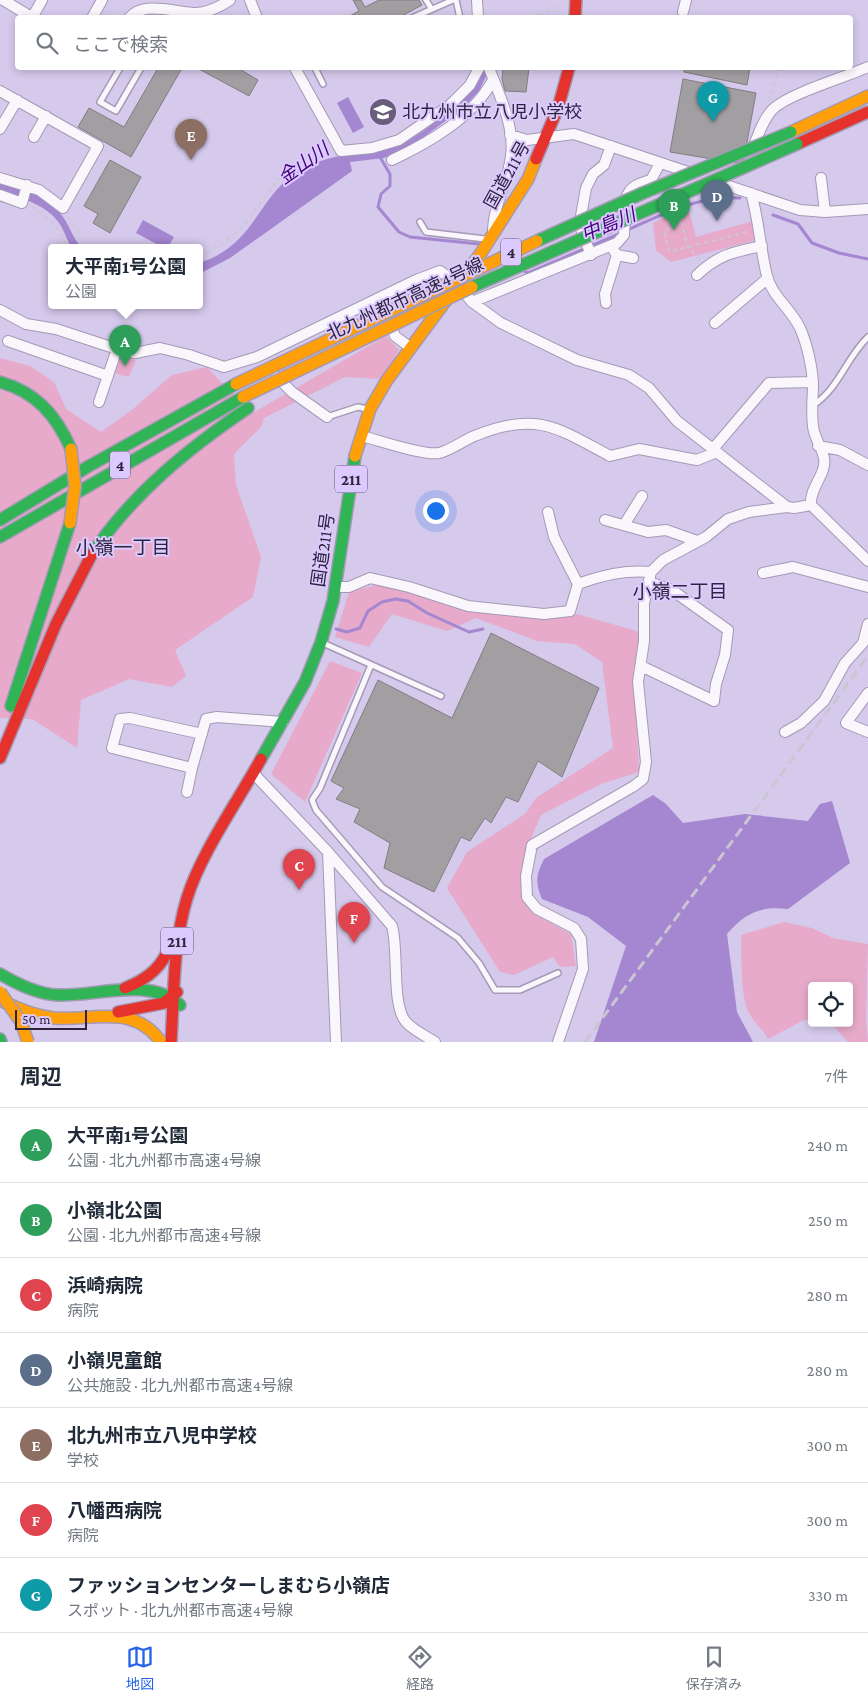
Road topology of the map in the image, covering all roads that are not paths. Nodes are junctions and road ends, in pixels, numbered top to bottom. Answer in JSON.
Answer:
{"nodes":[{"id":1,"x":3,"y":0,"type":"edge"},
{"id":2,"x":42,"y":0,"type":"edge"},
{"id":3,"x":102,"y":0,"type":"edge"},
{"id":4,"x":230,"y":0,"type":"edge"},
{"id":5,"x":250,"y":0,"type":"edge"},
{"id":6,"x":426,"y":0,"type":"edge"},
{"id":7,"x":454,"y":0,"type":"edge"},
{"id":8,"x":476,"y":0,"type":"edge"},
{"id":9,"x":576,"y":0,"type":"edge"},
{"id":10,"x":686,"y":0,"type":"edge"},
{"id":11,"x":564,"y":2,"type":"edge"},
{"id":12,"x":150,"y":4,"type":"edge"},
{"id":13,"x":431,"y":8,"type":"junction"},
{"id":14,"x":683,"y":12,"type":"dead end"},
{"id":15,"x":174,"y":14,"type":"edge"},
{"id":16,"x":29,"y":15,"type":"edge"},
{"id":17,"x":33,"y":15,"type":"edge"},
{"id":18,"x":94,"y":15,"type":"edge"},
{"id":19,"x":132,"y":15,"type":"edge"},
{"id":20,"x":256,"y":15,"type":"edge"},
{"id":21,"x":418,"y":15,"type":"edge"},
{"id":22,"x":459,"y":15,"type":"edge"},
{"id":23,"x":478,"y":15,"type":"edge"},
{"id":24,"x":563,"y":15,"type":"edge"},
{"id":25,"x":575,"y":15,"type":"edge"},
{"id":26,"x":868,"y":66,"type":"edge"},
{"id":27,"x":119,"y":70,"type":"edge"},
{"id":28,"x":140,"y":70,"type":"edge"},
{"id":29,"x":296,"y":70,"type":"edge"},
{"id":30,"x":316,"y":70,"type":"edge"},
{"id":31,"x":478,"y":70,"type":"edge"},
{"id":32,"x":490,"y":70,"type":"edge"},
{"id":33,"x":557,"y":70,"type":"edge"},
{"id":34,"x":568,"y":70,"type":"edge"},
{"id":35,"x":493,"y":80,"type":"junction"},
{"id":36,"x":323,"y":84,"type":"dead end"},
{"id":37,"x":0,"y":91,"type":"edge"},
{"id":38,"x":868,"y":96,"type":"edge"},
{"id":39,"x":17,"y":100,"type":"junction"},
{"id":40,"x":868,"y":112,"type":"edge"},
{"id":41,"x":46,"y":116,"type":"junction"},
{"id":42,"x":0,"y":129,"type":"edge"},
{"id":43,"x":510,"y":135,"type":"junction"},
{"id":44,"x":34,"y":137,"type":"dead end"},
{"id":45,"x":547,"y":137,"type":"junction"},
{"id":46,"x":611,"y":146,"type":"junction"},
{"id":47,"x":392,"y":160,"type":"dead end"},
{"id":48,"x":660,"y":163,"type":"junction"},
{"id":49,"x":0,"y":178,"type":"edge"},
{"id":50,"x":821,"y":178,"type":"dead end"},
{"id":51,"x":27,"y":187,"type":"junction"},
{"id":52,"x":736,"y":188,"type":"junction"},
{"id":53,"x":750,"y":193,"type":"junction"},
{"id":54,"x":0,"y":195,"type":"edge"},
{"id":55,"x":868,"y":209,"type":"edge"},
{"id":56,"x":825,"y":212,"type":"junction"},
{"id":57,"x":420,"y":222,"type":"dead end"},
{"id":58,"x":492,"y":237,"type":"junction"},
{"id":59,"x":610,"y":246,"type":"junction"},
{"id":60,"x":762,"y":246,"type":"junction"},
{"id":61,"x":591,"y":253,"type":"junction"},
{"id":62,"x":617,"y":255,"type":"junction"},
{"id":63,"x":633,"y":258,"type":"dead end"},
{"id":64,"x":697,"y":275,"type":"dead end"},
{"id":65,"x":768,"y":278,"type":"junction"},
{"id":66,"x":458,"y":284,"type":"junction"},
{"id":67,"x":378,"y":299,"type":"junction"},
{"id":68,"x":472,"y":302,"type":"junction"},
{"id":69,"x":606,"y":303,"type":"dead end"},
{"id":70,"x":0,"y":310,"type":"edge"},
{"id":71,"x":715,"y":322,"type":"dead end"},
{"id":72,"x":371,"y":333,"type":"junction"},
{"id":73,"x":868,"y":337,"type":"edge"},
{"id":74,"x":8,"y":341,"type":"dead end"},
{"id":75,"x":411,"y":348,"type":"junction"},
{"id":76,"x":117,"y":350,"type":"junction"},
{"id":77,"x":257,"y":357,"type":"junction"},
{"id":78,"x":108,"y":376,"type":"junction"},
{"id":79,"x":0,"y":382,"type":"edge"},
{"id":80,"x":813,"y":382,"type":"junction"},
{"id":81,"x":236,"y":384,"type":"junction"},
{"id":82,"x":0,"y":393,"type":"edge"},
{"id":83,"x":99,"y":402,"type":"dead end"},
{"id":84,"x":812,"y":406,"type":"junction"},
{"id":85,"x":370,"y":409,"type":"junction"},
{"id":86,"x":327,"y":417,"type":"joint"},
{"id":87,"x":360,"y":436,"type":"junction"},
{"id":88,"x":818,"y":446,"type":"junction"},
{"id":89,"x":65,"y":450,"type":"junction"},
{"id":90,"x":715,"y":451,"type":"junction"},
{"id":91,"x":868,"y":465,"type":"edge"},
{"id":92,"x":642,"y":496,"type":"dead end"},
{"id":93,"x":811,"y":504,"type":"junction"},
{"id":94,"x":0,"y":507,"type":"edge"},
{"id":95,"x":787,"y":507,"type":"junction"},
{"id":96,"x":548,"y":512,"type":"dead end"},
{"id":97,"x":0,"y":520,"type":"edge"},
{"id":98,"x":605,"y":520,"type":"dead end"},
{"id":99,"x":65,"y":523,"type":"junction"},
{"id":100,"x":624,"y":525,"type":"junction"},
{"id":101,"x":0,"y":537,"type":"edge"},
{"id":102,"x":697,"y":541,"type":"junction"},
{"id":103,"x":868,"y":561,"type":"edge"},
{"id":104,"x":763,"y":574,"type":"dead end"},
{"id":105,"x":650,"y":577,"type":"junction"},
{"id":106,"x":578,"y":584,"type":"junction"},
{"id":107,"x":868,"y":586,"type":"edge"},
{"id":108,"x":335,"y":587,"type":"junction"},
{"id":109,"x":868,"y":624,"type":"edge"},
{"id":110,"x":320,"y":642,"type":"junction"},
{"id":111,"x":371,"y":665,"type":"junction"},
{"id":112,"x":11,"y":666,"type":"dead end"},
{"id":113,"x":641,"y":666,"type":"junction"},
{"id":114,"x":868,"y":693,"type":"edge"},
{"id":115,"x":441,"y":696,"type":"dead end"},
{"id":116,"x":283,"y":722,"type":"junction"},
{"id":117,"x":785,"y":732,"type":"dead end"},
{"id":118,"x":868,"y":732,"type":"edge"},
{"id":119,"x":202,"y":734,"type":"junction"},
{"id":120,"x":0,"y":749,"type":"edge"},
{"id":121,"x":0,"y":758,"type":"edge"},
{"id":122,"x":192,"y":768,"type":"junction"},
{"id":123,"x":254,"y":774,"type":"junction"},
{"id":124,"x":186,"y":792,"type":"dead end"},
{"id":125,"x":212,"y":846,"type":"junction"},
{"id":126,"x":328,"y":852,"type":"junction"},
{"id":127,"x":192,"y":885,"type":"junction"},
{"id":128,"x":558,"y":973,"type":"dead end"},
{"id":129,"x":0,"y":974,"type":"edge"},
{"id":130,"x":180,"y":983,"type":"junction"},
{"id":131,"x":0,"y":992,"type":"edge"},
{"id":132,"x":98,"y":993,"type":"junction"},
{"id":133,"x":173,"y":997,"type":"junction"},
{"id":134,"x":0,"y":1000,"type":"edge"},
{"id":135,"x":181,"y":1007,"type":"junction"},
{"id":136,"x":65,"y":1018,"type":"junction"},
{"id":137,"x":430,"y":1040,"type":"edge"},
{"id":138,"x":28,"y":1042,"type":"edge"},
{"id":139,"x":161,"y":1042,"type":"edge"},
{"id":140,"x":171,"y":1042,"type":"edge"},
{"id":141,"x":181,"y":1042,"type":"edge"},
{"id":142,"x":336,"y":1042,"type":"edge"},
{"id":143,"x":558,"y":1042,"type":"edge"}],
"edges":[{"from":1,"to":16,"type":"street"},
{"from":2,"to":17,"type":"street"},
{"from":3,"to":18,"type":"street"},
{"from":4,"to":15,"type":"street"},
{"from":5,"to":20,"type":"street"},
{"from":6,"to":13,"type":"lane"},
{"from":7,"to":13,"type":"lane"},
{"from":7,"to":22,"type":"lane"},
{"from":8,"to":23,"type":"street"},
{"from":9,"to":25,"type":"highway"},
{"from":10,"to":14,"type":"street"},
{"from":11,"to":24,"type":"highway"},
{"from":12,"to":15,"type":"street"},
{"from":12,"to":19,"type":"street"},
{"from":13,"to":21,"type":"lane"},
{"from":26,"to":52,"type":"street"},
{"from":27,"to":28,"type":"lane"},
{"from":29,"to":31,"type":"street"},
{"from":30,"to":36,"type":"lane"},
{"from":32,"to":35,"type":"street"},
{"from":33,"to":45,"type":"highway","name":"国道211号","number":"211"},
{"from":34,"to":45,"type":"highway","name":"国道211号","number":"211"},
{"from":35,"to":43,"type":"street"},
{"from":35,"to":47,"type":"street"},
{"from":37,"to":39,"type":"street"},
{"from":38,"to":81,"type":"highway","name":"北九州都市高速4号線","number":"4","bridge":true},
{"from":39,"to":41,"type":"street"},
{"from":39,"to":42,"type":"street"},
{"from":40,"to":72,"type":"highway","name":"北九州都市高速4号線","number":"4","bridge":true},
{"from":41,"to":44,"type":"street"},
{"from":41,"to":51,"type":"street"},
{"from":43,"to":45,"type":"street"},
{"from":43,"to":58,"type":"street"},
{"from":45,"to":46,"type":"street"},
{"from":45,"to":58,"type":"highway","name":"国道211号","number":"211"},
{"from":46,"to":48,"type":"street"},
{"from":46,"to":61,"type":"street"},
{"from":48,"to":52,"type":"street"},
{"from":48,"to":59,"type":"street"},
{"from":49,"to":51,"type":"street"},
{"from":50,"to":56,"type":"street"},
{"from":51,"to":54,"type":"street"},
{"from":52,"to":53,"type":"street"},
{"from":53,"to":56,"type":"street"},
{"from":53,"to":60,"type":"street"},
{"from":55,"to":56,"type":"street"},
{"from":57,"to":58,"type":"lane"},
{"from":58,"to":66,"type":"highway","name":"国道211号","number":"211"},
{"from":59,"to":61,"type":"street"},
{"from":59,"to":62,"type":"street"},
{"from":60,"to":64,"type":"street"},
{"from":60,"to":65,"type":"street"},
{"from":61,"to":68,"type":"street"},
{"from":62,"to":63,"type":"street"},
{"from":62,"to":69,"type":"street"},
{"from":65,"to":71,"type":"street"},
{"from":65,"to":80,"type":"street"},
{"from":66,"to":67,"type":"street"},
{"from":66,"to":68,"type":"street"},
{"from":66,"to":75,"type":"highway","name":"国道211号","number":"211"},
{"from":67,"to":75,"type":"street"},
{"from":67,"to":77,"type":"street"},
{"from":68,"to":90,"type":"street"},
{"from":70,"to":76,"type":"street"},
{"from":72,"to":101,"type":"highway","name":"北九州都市高速4号線","number":"4","bridge":true},
{"from":72,"to":121,"type":"highway","bridge":true},
{"from":73,"to":84,"type":"lane"},
{"from":74,"to":78,"type":"street"},
{"from":75,"to":85,"type":"highway","name":"国道211号","number":"211"},
{"from":76,"to":77,"type":"street"},
{"from":76,"to":78,"type":"street"},
{"from":77,"to":86,"type":"street"},
{"from":78,"to":83,"type":"street"},
{"from":79,"to":89,"type":"highway"},
{"from":80,"to":84,"type":"street"},
{"from":80,"to":90,"type":"street"},
{"from":81,"to":94,"type":"highway"},
{"from":81,"to":97,"type":"highway","name":"北九州都市高速4号線","number":"4"},
{"from":82,"to":89,"type":"highway"},
{"from":84,"to":88,"type":"street"},
{"from":85,"to":86,"type":"lane"},
{"from":85,"to":87,"type":"highway","name":"国道211号","number":"211"},
{"from":87,"to":90,"type":"street"},
{"from":87,"to":108,"type":"highway","name":"国道211号","number":"211"},
{"from":88,"to":91,"type":"street"},
{"from":88,"to":93,"type":"street"},
{"from":89,"to":99,"type":"highway"},
{"from":90,"to":95,"type":"street"},
{"from":92,"to":100,"type":"street"},
{"from":93,"to":95,"type":"street"},
{"from":93,"to":103,"type":"street"},
{"from":95,"to":102,"type":"street"},
{"from":96,"to":106,"type":"street"},
{"from":98,"to":100,"type":"street"},
{"from":99,"to":112,"type":"highway"},
{"from":99,"to":120,"type":"highway"},
{"from":100,"to":102,"type":"street"},
{"from":102,"to":105,"type":"street"},
{"from":104,"to":107,"type":"street"},
{"from":105,"to":106,"type":"street"},
{"from":105,"to":113,"type":"street"},
{"from":105,"to":113,"type":"street"},
{"from":106,"to":108,"type":"street"},
{"from":108,"to":110,"type":"highway","name":"国道211号","number":"211"},
{"from":109,"to":117,"type":"street"},
{"from":110,"to":111,"type":"lane"},
{"from":110,"to":116,"type":"highway","name":"国道211号","number":"211"},
{"from":111,"to":115,"type":"lane"},
{"from":111,"to":128,"type":"lane"},
{"from":113,"to":143,"type":"street"},
{"from":114,"to":118,"type":"street"},
{"from":116,"to":119,"type":"street"},
{"from":116,"to":123,"type":"highway","name":"国道211号","number":"211"},
{"from":119,"to":122,"type":"street"},
{"from":119,"to":122,"type":"street"},
{"from":122,"to":124,"type":"street"},
{"from":123,"to":125,"type":"highway","name":"国道211号","number":"211"},
{"from":123,"to":126,"type":"street"},
{"from":125,"to":127,"type":"highway","name":"国道211号","number":"211"},
{"from":125,"to":130,"type":"highway","name":"国道211号","number":"211"},
{"from":126,"to":137,"type":"street"},
{"from":126,"to":142,"type":"street"},
{"from":127,"to":132,"type":"highway"},
{"from":127,"to":133,"type":"highway","name":"国道211号","number":"211"},
{"from":129,"to":132,"type":"highway"},
{"from":130,"to":133,"type":"highway"},
{"from":130,"to":135,"type":"highway","name":"国道211号","number":"211"},
{"from":131,"to":138,"type":"highway","bridge":true},
{"from":132,"to":133,"type":"highway"},
{"from":133,"to":135,"type":"highway"},
{"from":133,"to":136,"type":"highway"},
{"from":133,"to":140,"type":"highway","name":"国道211号","number":"211"},
{"from":134,"to":136,"type":"highway"},
{"from":135,"to":141,"type":"highway","name":"国道211号","number":"211"},
{"from":136,"to":139,"type":"highway"}]}
